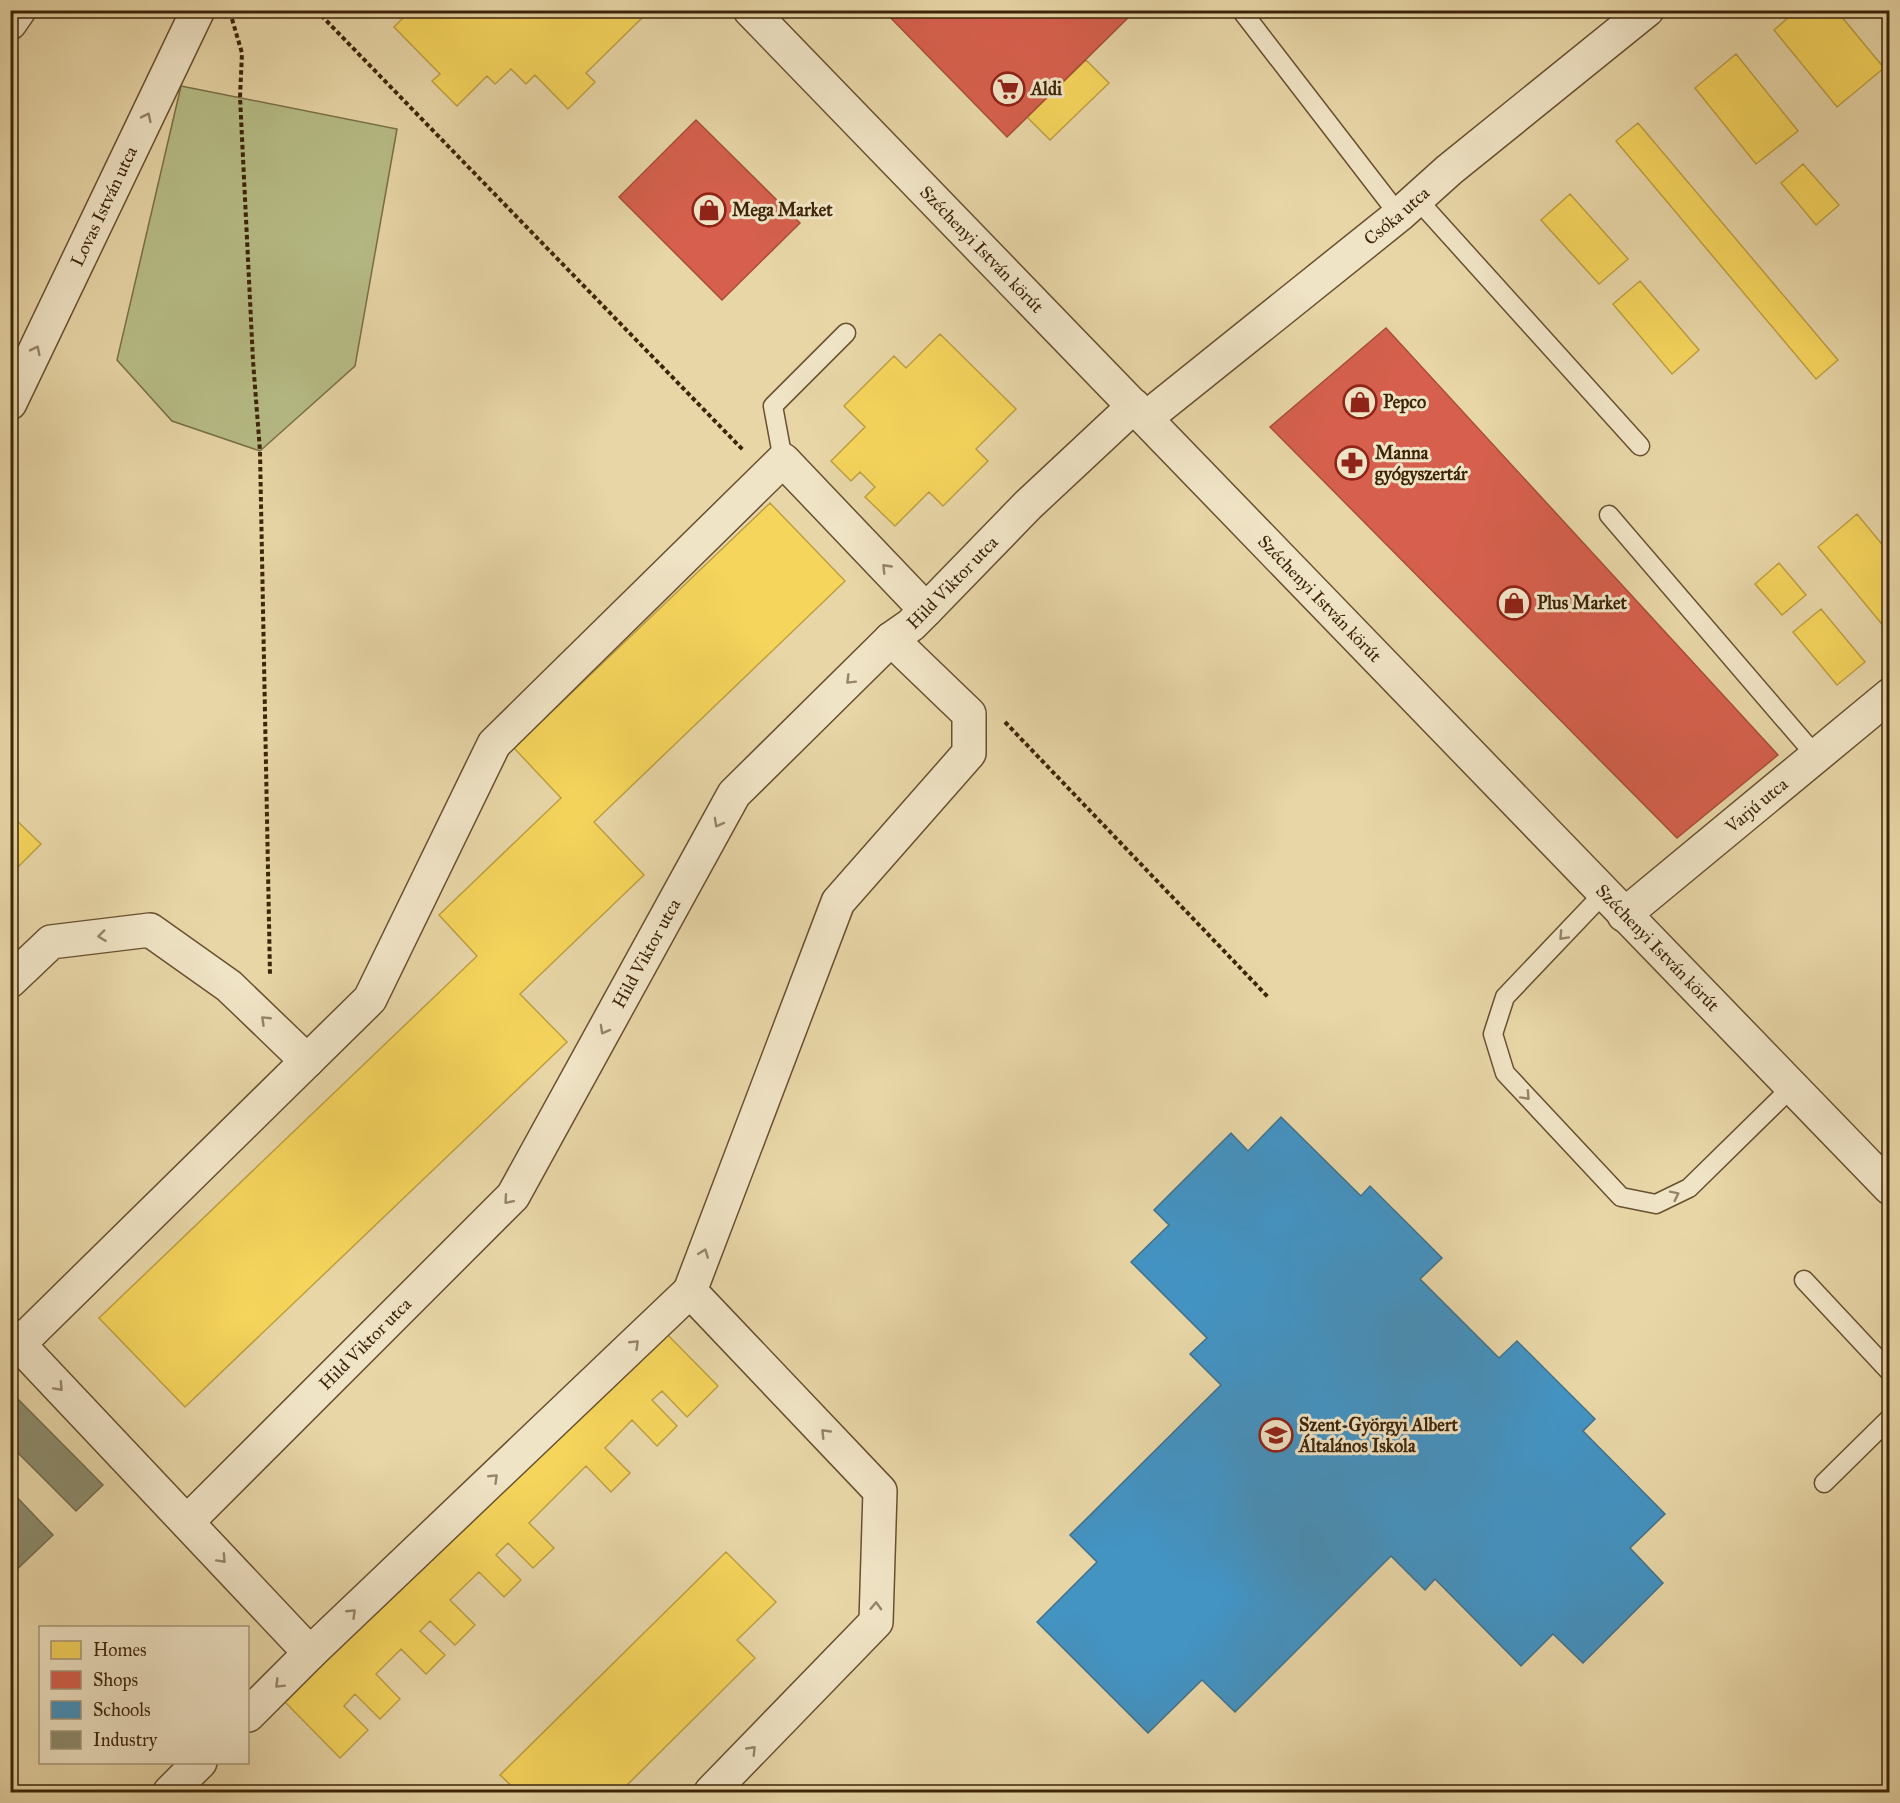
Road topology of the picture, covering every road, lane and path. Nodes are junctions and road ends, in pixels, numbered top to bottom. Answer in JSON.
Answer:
{"nodes":[{"id":1,"x":19,"y":10,"type":"edge"},
{"id":2,"x":198,"y":10,"type":"edge"},
{"id":3,"x":228,"y":10,"type":"edge"},
{"id":4,"x":750,"y":10,"type":"edge"},
{"id":5,"x":1241,"y":10,"type":"edge"},
{"id":6,"x":1647,"y":10,"type":"edge"},
{"id":7,"x":10,"y":23,"type":"edge"},
{"id":8,"x":1408,"y":207,"type":"junction"},
{"id":9,"x":846,"y":333,"type":"dead end"},
{"id":10,"x":10,"y":403,"type":"edge"},
{"id":11,"x":1140,"y":412,"type":"junction"},
{"id":12,"x":1640,"y":446,"type":"dead end"},
{"id":13,"x":783,"y":460,"type":"junction"},
{"id":14,"x":1609,"y":515,"type":"dead end"},
{"id":15,"x":926,"y":610,"type":"junction"},
{"id":16,"x":891,"y":639,"type":"junction"},
{"id":17,"x":1890,"y":695,"type":"edge"},
{"id":18,"x":1816,"y":756,"type":"junction"},
{"id":19,"x":1614,"y":904,"type":"junction"},
{"id":20,"x":10,"y":981,"type":"edge"},
{"id":21,"x":271,"y":1026,"type":"junction"},
{"id":22,"x":307,"y":1061,"type":"junction"},
{"id":23,"x":1792,"y":1086,"type":"junction"},
{"id":24,"x":1890,"y":1188,"type":"edge"},
{"id":25,"x":1804,"y":1280,"type":"dead end"},
{"id":26,"x":690,"y":1291,"type":"junction"},
{"id":27,"x":15,"y":1340,"type":"edge"},
{"id":28,"x":1890,"y":1372,"type":"edge"},
{"id":29,"x":1890,"y":1418,"type":"edge"},
{"id":30,"x":1824,"y":1483,"type":"dead end"},
{"id":31,"x":187,"y":1522,"type":"junction"},
{"id":32,"x":310,"y":1653,"type":"junction"},
{"id":33,"x":249,"y":1715,"type":"edge"},
{"id":34,"x":199,"y":1764,"type":"edge"},
{"id":35,"x":171,"y":1792,"type":"edge"},
{"id":36,"x":711,"y":1792,"type":"edge"}],
"edges":[{"from":1,"to":7,"type":"street"},
{"from":10,"to":2,"type":"street","name":"Lovas István utca","one_way":true},
{"from":3,"to":21,"type":"path"},
{"from":4,"to":11,"type":"street","name":"Széchenyi István körút"},
{"from":5,"to":8,"type":"lane"},
{"from":6,"to":8,"type":"street","name":"Csóka utca"},
{"from":8,"to":11,"type":"street","name":"Csóka utca"},
{"from":8,"to":12,"type":"lane"},
{"from":9,"to":13,"type":"lane"},
{"from":11,"to":15,"type":"street","name":"Hild Viktor utca"},
{"from":11,"to":19,"type":"street","name":"Széchenyi István körút"},
{"from":15,"to":13,"type":"street","one_way":true},
{"from":13,"to":22,"type":"street"},
{"from":14,"to":18,"type":"lane"},
{"from":15,"to":16,"type":"street","name":"Hild Viktor utca"},
{"from":26,"to":16,"type":"street","one_way":true},
{"from":16,"to":31,"type":"street","name":"Hild Viktor utca","one_way":true},
{"from":17,"to":18,"type":"street","name":"Varjú utca"},
{"from":18,"to":19,"type":"street","name":"Varjú utca"},
{"from":19,"to":23,"type":"street","name":"Széchenyi István körút"},
{"from":19,"to":23,"type":"lane","one_way":true},
{"from":21,"to":20,"type":"street","one_way":true},
{"from":21,"to":22,"type":"street"},
{"from":22,"to":27,"type":"street"},
{"from":23,"to":24,"type":"street","name":"Széchenyi István körút"},
{"from":25,"to":28,"type":"lane"},
{"from":32,"to":26,"type":"street","one_way":true},
{"from":36,"to":26,"type":"street","one_way":true},
{"from":27,"to":31,"type":"street","one_way":true},
{"from":29,"to":30,"type":"lane"},
{"from":31,"to":32,"type":"street","one_way":true},
{"from":32,"to":33,"type":"street","one_way":true},
{"from":34,"to":35,"type":"street"}]}
